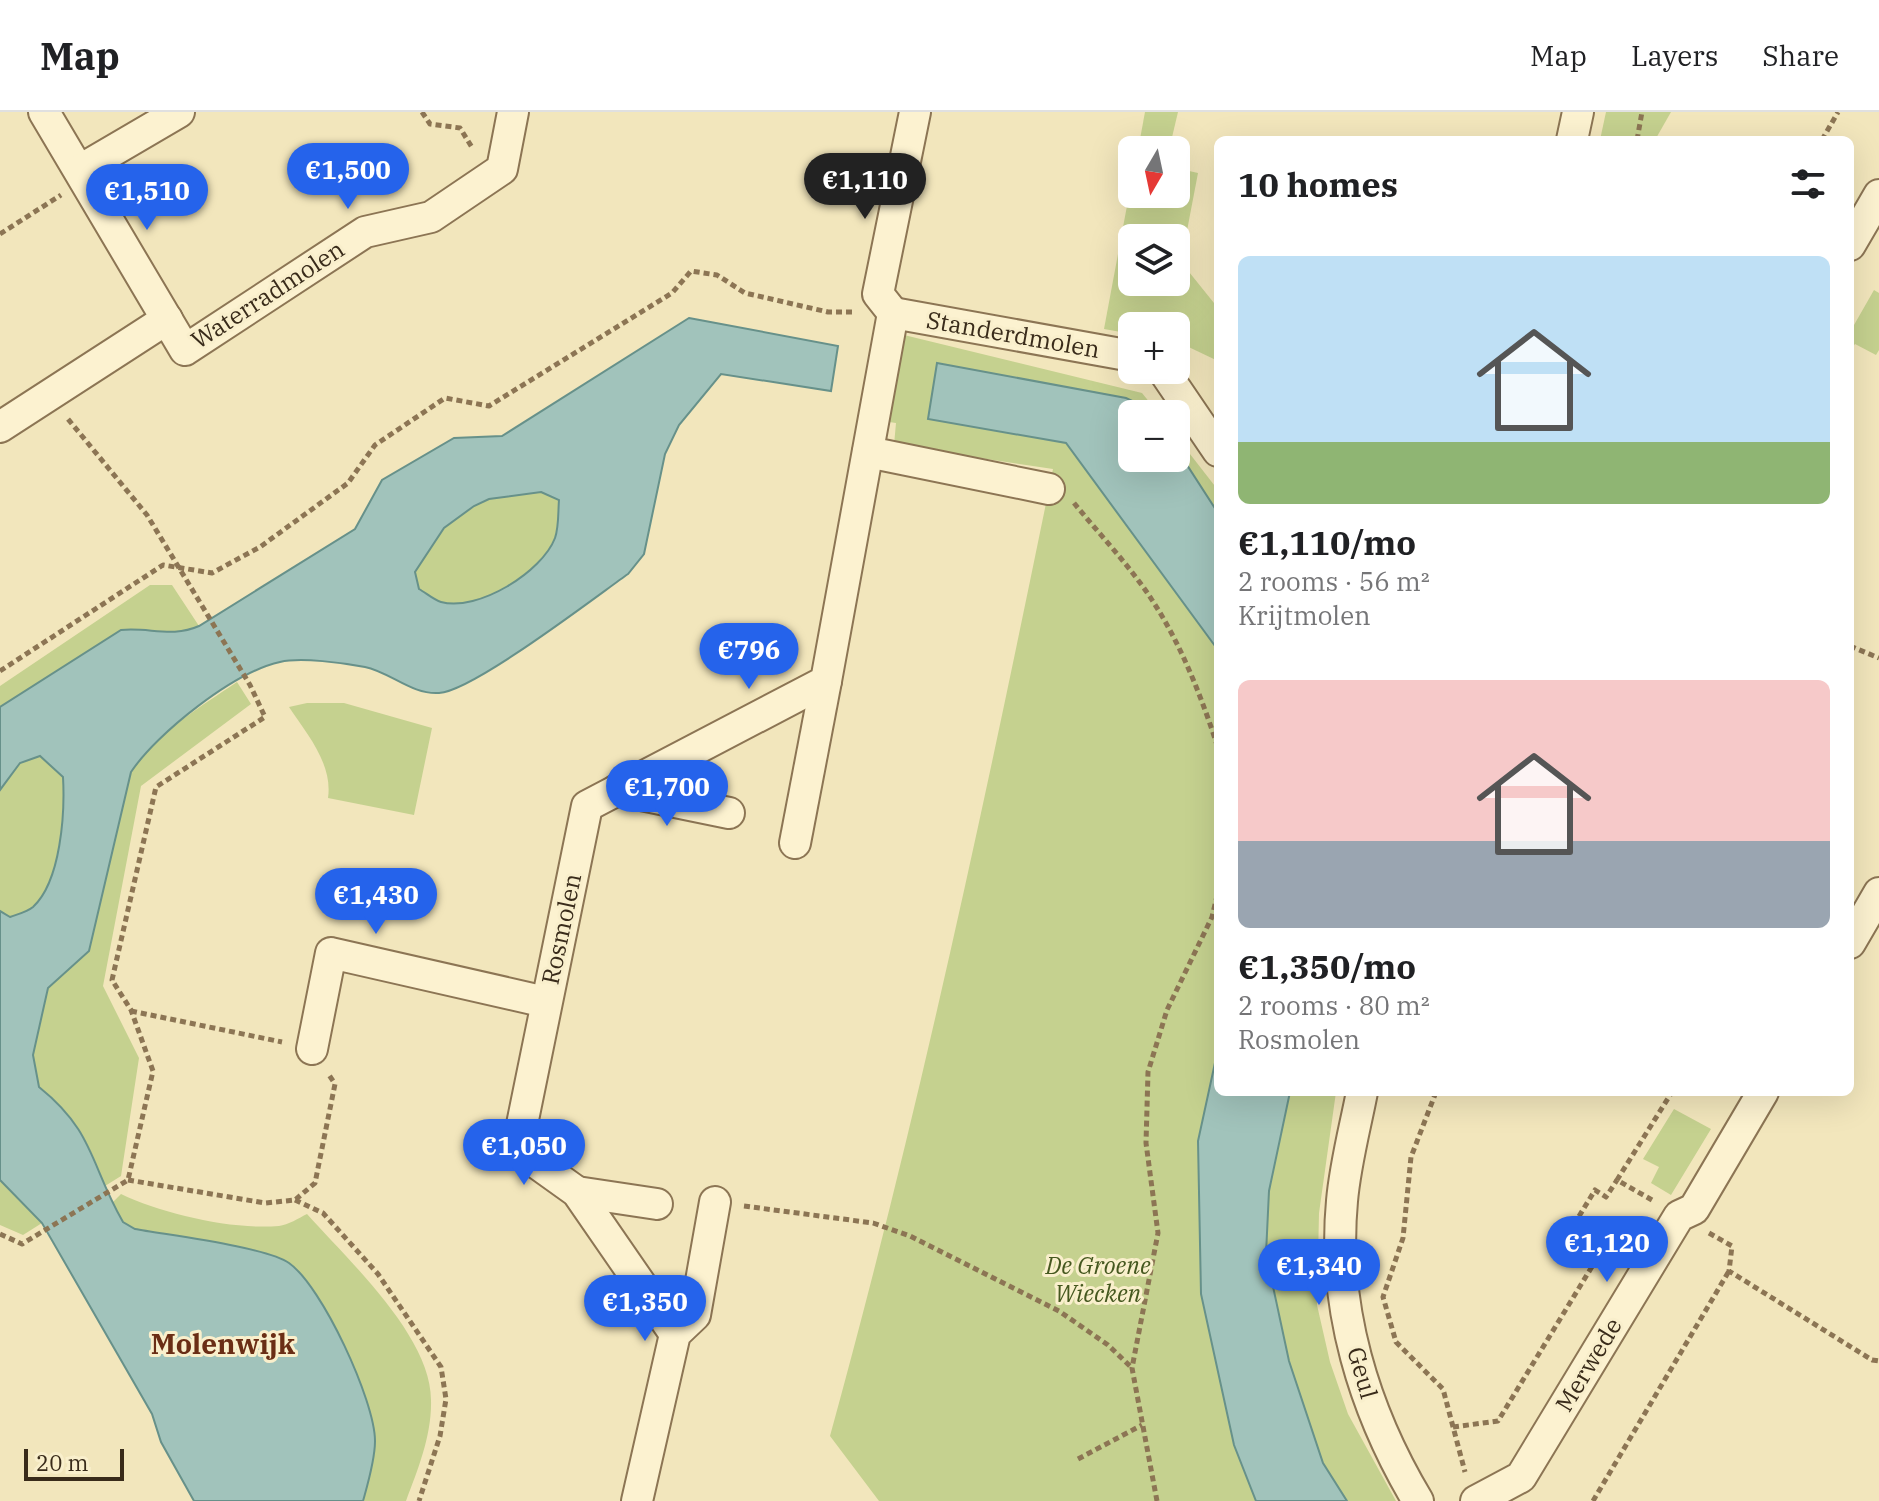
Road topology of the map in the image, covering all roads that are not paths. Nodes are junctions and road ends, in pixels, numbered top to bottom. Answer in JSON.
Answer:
{"nodes":[{"id":1,"x":44,"y":112,"type":"edge"},
{"id":2,"x":179,"y":112,"type":"edge"},
{"id":3,"x":513,"y":112,"type":"edge"},
{"id":4,"x":915,"y":112,"type":"edge"},
{"id":5,"x":1578,"y":112,"type":"edge"},
{"id":6,"x":1573,"y":136,"type":"edge"},
{"id":7,"x":83,"y":175,"type":"junction"},
{"id":8,"x":1879,"y":195,"type":"edge"},
{"id":9,"x":1854,"y":238,"type":"edge"},
{"id":10,"x":893,"y":313,"type":"junction"},
{"id":11,"x":167,"y":319,"type":"junction"},
{"id":12,"x":1118,"y":353,"type":"edge"},
{"id":13,"x":1173,"y":384,"type":"edge"},
{"id":14,"x":0,"y":427,"type":"edge"},
{"id":15,"x":1214,"y":445,"type":"edge"},
{"id":16,"x":868,"y":452,"type":"junction"},
{"id":17,"x":1049,"y":489,"type":"road end"},
{"id":18,"x":826,"y":681,"type":"junction"},
{"id":19,"x":617,"y":790,"type":"junction"},
{"id":20,"x":729,"y":813,"type":"dead end"},
{"id":21,"x":795,"y":843,"type":"dead end"},
{"id":22,"x":1879,"y":893,"type":"edge"},
{"id":23,"x":1854,"y":936,"type":"edge"},
{"id":24,"x":546,"y":1002,"type":"junction"},
{"id":25,"x":312,"y":1049,"type":"road end"},
{"id":26,"x":1361,"y":1096,"type":"edge"},
{"id":27,"x":1761,"y":1096,"type":"edge"},
{"id":28,"x":577,"y":1192,"type":"junction"},
{"id":29,"x":715,"y":1202,"type":"road end"},
{"id":30,"x":657,"y":1204,"type":"dead end"},
{"id":31,"x":675,"y":1334,"type":"junction"},
{"id":32,"x":1477,"y":1500,"type":"edge"},
{"id":33,"x":637,"y":1501,"type":"edge"},
{"id":34,"x":1418,"y":1501,"type":"edge"}],
"edges":[{"from":1,"to":7,"type":"street","name":"Waterradmolen"},
{"from":2,"to":7,"type":"street"},
{"from":3,"to":11,"type":"street","name":"Waterradmolen"},
{"from":4,"to":10,"type":"street"},
{"from":5,"to":6,"type":"street"},
{"from":7,"to":11,"type":"street","name":"Waterradmolen"},
{"from":8,"to":9,"type":"street"},
{"from":10,"to":12,"type":"street","name":"Standerdmolen"},
{"from":10,"to":16,"type":"street"},
{"from":11,"to":14,"type":"street","name":"Waterradmolen"},
{"from":13,"to":15,"type":"street"},
{"from":16,"to":17,"type":"street"},
{"from":16,"to":18,"type":"street"},
{"from":18,"to":19,"type":"street","name":"Rosmolen"},
{"from":18,"to":21,"type":"street"},
{"from":19,"to":20,"type":"street"},
{"from":19,"to":24,"type":"street","name":"Rosmolen"},
{"from":22,"to":23,"type":"street"},
{"from":24,"to":25,"type":"street"},
{"from":24,"to":28,"type":"street","name":"Rosmolen"},
{"from":26,"to":34,"type":"street","name":"Geul"},
{"from":27,"to":32,"type":"street","name":"Merwede"},
{"from":28,"to":30,"type":"street","name":"Rosmolen"},
{"from":28,"to":31,"type":"street","name":"Rosmolen"},
{"from":29,"to":31,"type":"street"},
{"from":31,"to":33,"type":"street"}]}
